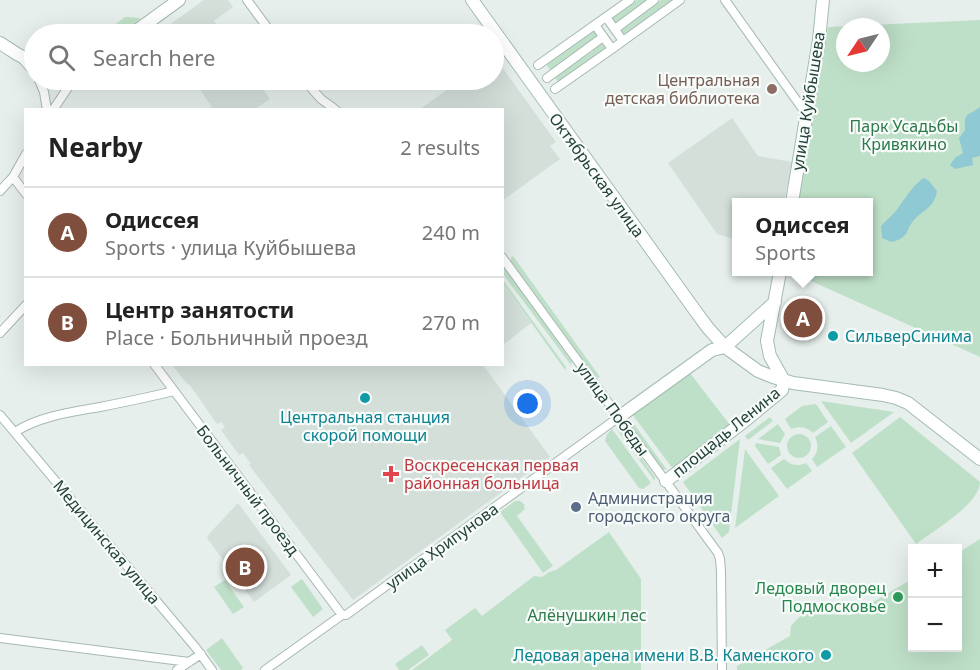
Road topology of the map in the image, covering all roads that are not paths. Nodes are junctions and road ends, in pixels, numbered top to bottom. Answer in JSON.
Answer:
{"nodes":[{"id":1,"x":179,"y":0,"type":"edge"},
{"id":2,"x":247,"y":0,"type":"edge"},
{"id":3,"x":472,"y":0,"type":"edge"},
{"id":4,"x":630,"y":0,"type":"edge"},
{"id":5,"x":654,"y":0,"type":"edge"},
{"id":6,"x":680,"y":0,"type":"edge"},
{"id":7,"x":725,"y":0,"type":"edge"},
{"id":8,"x":823,"y":0,"type":"edge"},
{"id":9,"x":606,"y":17,"type":"junction"},
{"id":10,"x":146,"y":24,"type":"edge"},
{"id":11,"x":265,"y":24,"type":"edge"},
{"id":12,"x":489,"y":24,"type":"edge"},
{"id":13,"x":595,"y":25,"type":"junction"},
{"id":14,"x":615,"y":29,"type":"junction"},
{"id":15,"x":603,"y":37,"type":"junction"},
{"id":16,"x":623,"y":41,"type":"junction"},
{"id":17,"x":0,"y":42,"type":"edge"},
{"id":18,"x":504,"y":44,"type":"edge"},
{"id":19,"x":612,"y":49,"type":"junction"},
{"id":20,"x":17,"y":54,"type":"junction"},
{"id":21,"x":24,"y":58,"type":"edge"},
{"id":22,"x":24,"y":61,"type":"edge"},
{"id":23,"x":538,"y":65,"type":"dead end"},
{"id":24,"x":547,"y":78,"type":"dead end"},
{"id":25,"x":555,"y":89,"type":"dead end"},
{"id":26,"x":43,"y":90,"type":"edge"},
{"id":27,"x":66,"y":90,"type":"edge"},
{"id":28,"x":313,"y":90,"type":"edge"},
{"id":29,"x":47,"y":108,"type":"edge"},
{"id":30,"x":54,"y":108,"type":"edge"},
{"id":31,"x":333,"y":108,"type":"edge"},
{"id":32,"x":808,"y":110,"type":"junction"},
{"id":33,"x":24,"y":157,"type":"edge"},
{"id":34,"x":12,"y":177,"type":"junction"},
{"id":35,"x":0,"y":191,"type":"edge"},
{"id":36,"x":24,"y":192,"type":"edge"},
{"id":37,"x":793,"y":198,"type":"edge"},
{"id":38,"x":504,"y":260,"type":"edge"},
{"id":39,"x":779,"y":276,"type":"edge"},
{"id":40,"x":775,"y":302,"type":"junction"},
{"id":41,"x":24,"y":307,"type":"edge"},
{"id":42,"x":0,"y":333,"type":"edge"},
{"id":43,"x":725,"y":347,"type":"junction"},
{"id":44,"x":155,"y":366,"type":"edge"},
{"id":45,"x":784,"y":381,"type":"junction"},
{"id":46,"x":174,"y":391,"type":"junction"},
{"id":47,"x":0,"y":415,"type":"edge"},
{"id":48,"x":619,"y":417,"type":"junction"},
{"id":49,"x":15,"y":432,"type":"junction"},
{"id":50,"x":980,"y":459,"type":"edge"},
{"id":51,"x":666,"y":481,"type":"junction"},
{"id":52,"x":342,"y":615,"type":"junction"},
{"id":53,"x":0,"y":638,"type":"edge"},
{"id":54,"x":201,"y":654,"type":"junction"},
{"id":55,"x":189,"y":662,"type":"junction"},
{"id":56,"x":177,"y":670,"type":"edge"},
{"id":57,"x":212,"y":670,"type":"edge"},
{"id":58,"x":265,"y":670,"type":"edge"},
{"id":59,"x":722,"y":670,"type":"edge"}],
"edges":[{"from":1,"to":10,"type":"main road"},
{"from":2,"to":11,"type":"street"},
{"from":3,"to":12,"type":"main road","name":"Октябрьская улица"},
{"from":4,"to":9,"type":"street"},
{"from":5,"to":14,"type":"street"},
{"from":6,"to":16,"type":"street"},
{"from":7,"to":32,"type":"street"},
{"from":8,"to":32,"type":"main road","name":"улица Куйбышева"},
{"from":9,"to":13,"type":"street"},
{"from":9,"to":14,"type":"street"},
{"from":13,"to":15,"type":"street"},
{"from":13,"to":23,"type":"street"},
{"from":14,"to":16,"type":"street"},
{"from":15,"to":19,"type":"street"},
{"from":15,"to":24,"type":"street"},
{"from":16,"to":19,"type":"street"},
{"from":17,"to":20,"type":"main road"},
{"from":18,"to":43,"type":"main road","name":"Октябрьская улица"},
{"from":19,"to":25,"type":"street"},
{"from":20,"to":21,"type":"main road"},
{"from":20,"to":22,"type":"street"},
{"from":26,"to":29,"type":"street"},
{"from":27,"to":30,"type":"street"},
{"from":28,"to":31,"type":"street"},
{"from":32,"to":37,"type":"main road","name":"улица Куйбышева"},
{"from":33,"to":34,"type":"street"},
{"from":34,"to":35,"type":"street"},
{"from":34,"to":36,"type":"street"},
{"from":38,"to":48,"type":"street","name":"улица Победы"},
{"from":39,"to":40,"type":"main road"},
{"from":40,"to":43,"type":"main road"},
{"from":40,"to":45,"type":"main road"},
{"from":41,"to":42,"type":"street"},
{"from":43,"to":45,"type":"main road","name":"Октябрьская улица"},
{"from":43,"to":48,"type":"main road"},
{"from":44,"to":46,"type":"street","name":"Больничный проезд"},
{"from":45,"to":50,"type":"main road","name":"Октябрьская улица"},
{"from":45,"to":51,"type":"main road","name":"площадь Ленина"},
{"from":46,"to":49,"type":"street"},
{"from":46,"to":52,"type":"street","name":"Больничный проезд"},
{"from":47,"to":49,"type":"street","name":"Медицинская улица"},
{"from":48,"to":51,"type":"street","name":"улица Победы"},
{"from":48,"to":52,"type":"street","name":"улица Хрипунова"},
{"from":49,"to":54,"type":"street","name":"Медицинская улица"},
{"from":51,"to":59,"type":"street","name":"улица Победы"},
{"from":52,"to":58,"type":"street","name":"улица Хрипунова"},
{"from":53,"to":55,"type":"street"},
{"from":54,"to":55,"type":"street"},
{"from":54,"to":57,"type":"street","name":"Медицинская улица"},
{"from":55,"to":56,"type":"street"}]}
